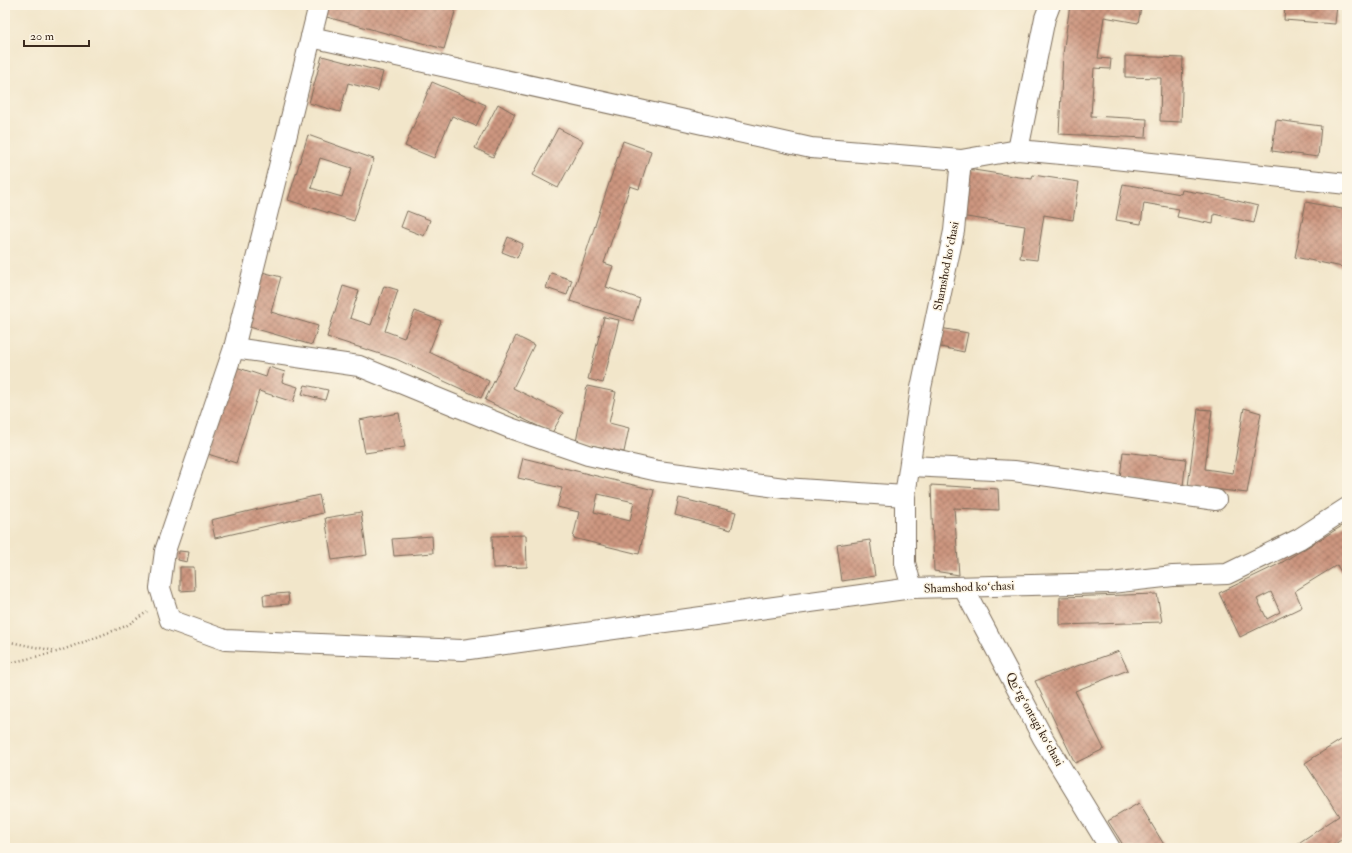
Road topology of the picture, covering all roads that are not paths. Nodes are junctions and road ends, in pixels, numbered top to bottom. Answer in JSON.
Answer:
{"nodes":[{"id":1,"x":319,"y":5,"type":"edge"},
{"id":2,"x":1050,"y":5,"type":"edge"},
{"id":3,"x":311,"y":37,"type":"junction"},
{"id":4,"x":1018,"y":150,"type":"junction"},
{"id":5,"x":961,"y":160,"type":"junction"},
{"id":6,"x":1347,"y":184,"type":"edge"},
{"id":7,"x":234,"y":348,"type":"junction"},
{"id":8,"x":910,"y":466,"type":"junction"},
{"id":9,"x":905,"y":496,"type":"junction"},
{"id":10,"x":1216,"y":500,"type":"dead end"},
{"id":11,"x":1347,"y":508,"type":"edge"},
{"id":12,"x":963,"y":587,"type":"junction"},
{"id":13,"x":912,"y":588,"type":"junction"},
{"id":14,"x":1110,"y":848,"type":"edge"}],
"edges":[{"from":1,"to":3,"type":"street"},
{"from":2,"to":4,"type":"street"},
{"from":3,"to":5,"type":"street"},
{"from":3,"to":7,"type":"street"},
{"from":4,"to":5,"type":"street"},
{"from":4,"to":6,"type":"street"},
{"from":5,"to":8,"type":"street","name":"Shamshod koʻchasi"},
{"from":7,"to":9,"type":"street"},
{"from":7,"to":13,"type":"street"},
{"from":8,"to":9,"type":"street","name":"Shamshod koʻchasi"},
{"from":8,"to":10,"type":"street"},
{"from":9,"to":13,"type":"street","name":"Shamshod koʻchasi"},
{"from":11,"to":12,"type":"street","name":"Shamshod koʻchasi"},
{"from":12,"to":13,"type":"street","name":"Shamshod koʻchasi"},
{"from":12,"to":14,"type":"street","name":"Qoʻrgʻontagi koʻchasi"}]}
